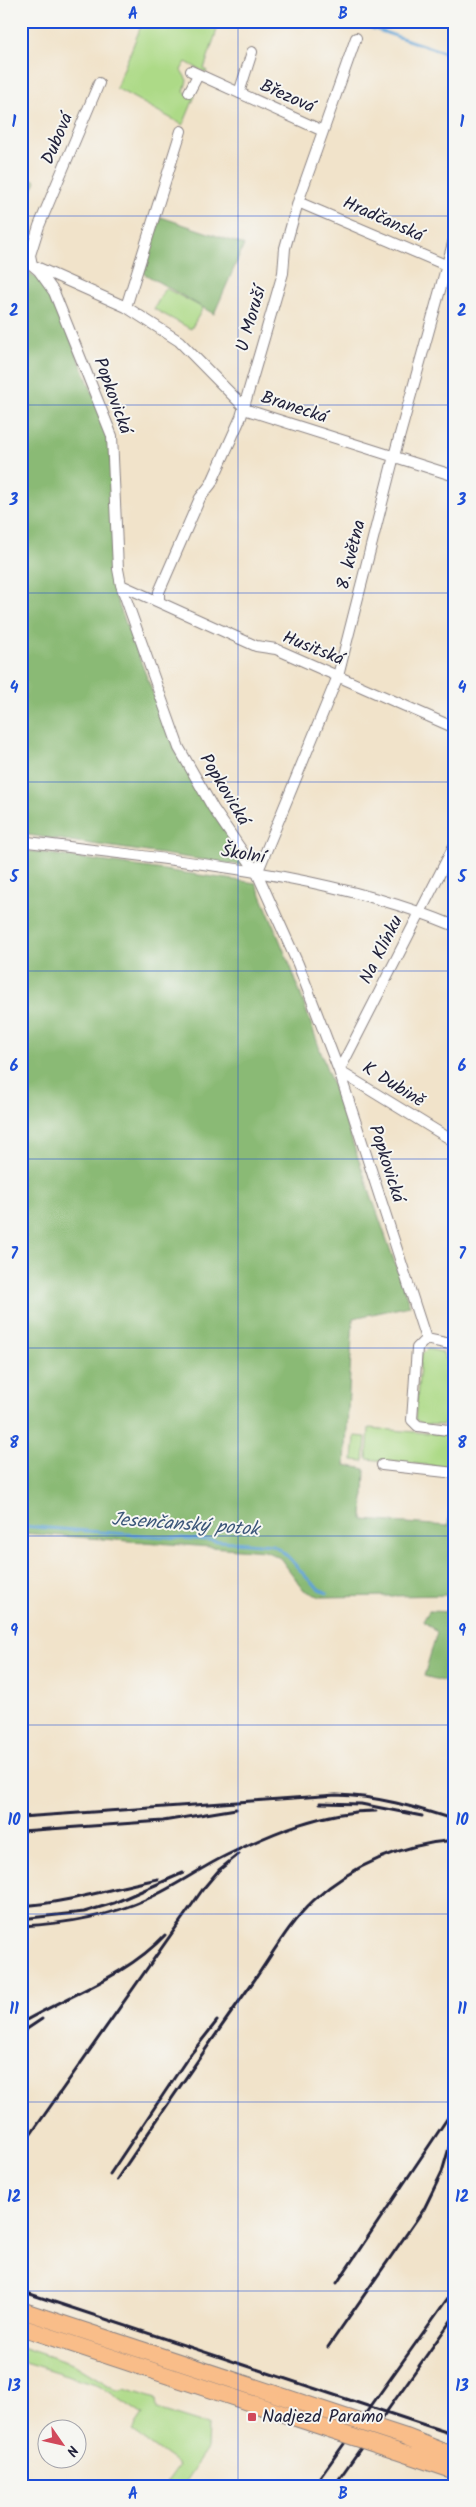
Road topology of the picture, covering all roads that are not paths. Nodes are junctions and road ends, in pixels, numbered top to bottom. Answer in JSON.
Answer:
{"nodes":[{"id":1,"x":356,"y":38,"type":"dead end"},
{"id":2,"x":252,"y":52,"type":"dead end"},
{"id":3,"x":99,"y":83,"type":"dead end"},
{"id":4,"x":190,"y":92,"type":"dead end"},
{"id":5,"x":238,"y":94,"type":"junction"},
{"id":6,"x":181,"y":131,"type":"dead end"},
{"id":7,"x":323,"y":131,"type":"junction"},
{"id":8,"x":298,"y":202,"type":"junction"},
{"id":9,"x":455,"y":236,"type":"edge"},
{"id":10,"x":21,"y":261,"type":"edge"},
{"id":11,"x":32,"y":265,"type":"junction"},
{"id":12,"x":450,"y":267,"type":"edge"},
{"id":13,"x":126,"y":306,"type":"junction"},
{"id":14,"x":244,"y":408,"type":"junction"},
{"id":15,"x":394,"y":456,"type":"junction"},
{"id":16,"x":455,"y":476,"type":"edge"},
{"id":17,"x":120,"y":585,"type":"junction"},
{"id":18,"x":145,"y":596,"type":"junction"},
{"id":19,"x":159,"y":600,"type":"junction"},
{"id":20,"x":128,"y":607,"type":"junction"},
{"id":21,"x":338,"y":676,"type":"junction"},
{"id":22,"x":455,"y":728,"type":"edge"},
{"id":23,"x":21,"y":841,"type":"edge"},
{"id":24,"x":455,"y":844,"type":"edge"},
{"id":25,"x":257,"y":873,"type":"junction"},
{"id":26,"x":419,"y":913,"type":"junction"},
{"id":27,"x":455,"y":926,"type":"edge"},
{"id":28,"x":339,"y":1071,"type":"junction"},
{"id":29,"x":455,"y":1142,"type":"edge"},
{"id":30,"x":426,"y":1339,"type":"junction"},
{"id":31,"x":455,"y":1345,"type":"edge"},
{"id":32,"x":455,"y":1371,"type":"edge"},
{"id":33,"x":455,"y":1395,"type":"edge"},
{"id":34,"x":455,"y":1431,"type":"edge"},
{"id":35,"x":382,"y":1465,"type":"dead end"},
{"id":36,"x":455,"y":1473,"type":"edge"},
{"id":37,"x":21,"y":2310,"type":"edge"},
{"id":38,"x":21,"y":2328,"type":"edge"},
{"id":39,"x":455,"y":2456,"type":"edge"},
{"id":40,"x":455,"y":2470,"type":"edge"}],
"edges":[{"from":1,"to":7,"type":"street","name":"U Moruší"},
{"from":2,"to":5,"type":"street","name":"Březová"},
{"from":3,"to":11,"type":"street","name":"Dubová"},
{"from":4,"to":5,"type":"street","name":"Březová"},
{"from":5,"to":7,"type":"street","name":"Březová"},
{"from":6,"to":13,"type":"street"},
{"from":7,"to":8,"type":"street","name":"U Moruší"},
{"from":8,"to":12,"type":"street","name":"Hradčanská"},
{"from":8,"to":14,"type":"street","name":"U Moruší"},
{"from":9,"to":12,"type":"street","name":"8. května"},
{"from":10,"to":11,"type":"street"},
{"from":11,"to":13,"type":"street","name":"Branecká"},
{"from":11,"to":17,"type":"street","name":"Popkovická"},
{"from":12,"to":15,"type":"street","name":"8. května"},
{"from":13,"to":14,"type":"street","name":"Branecká"},
{"from":14,"to":15,"type":"street","name":"Branecká"},
{"from":14,"to":19,"type":"street","name":"U Moruší"},
{"from":15,"to":16,"type":"street","name":"Branecká"},
{"from":15,"to":21,"type":"street","name":"8. května"},
{"from":17,"to":18,"type":"street","name":"Husitská"},
{"from":17,"to":20,"type":"street","name":"Popkovická"},
{"from":18,"to":19,"type":"street","name":"Husitská"},
{"from":18,"to":20,"type":"street"},
{"from":19,"to":21,"type":"street","name":"Husitská"},
{"from":20,"to":25,"type":"street","name":"Popkovická"},
{"from":21,"to":22,"type":"street","name":"Husitská"},
{"from":21,"to":25,"type":"street","name":"8. května"},
{"from":23,"to":25,"type":"street","name":"Školní"},
{"from":24,"to":26,"type":"street","name":"Na Klínku"},
{"from":25,"to":26,"type":"street","name":"Školní"},
{"from":25,"to":28,"type":"street","name":"Popkovická"},
{"from":26,"to":27,"type":"street","name":"Školní"},
{"from":26,"to":28,"type":"street","name":"Na Klínku"},
{"from":28,"to":29,"type":"street","name":"K Dubině"},
{"from":28,"to":30,"type":"street","name":"Popkovická"},
{"from":30,"to":31,"type":"street"},
{"from":30,"to":34,"type":"street"},
{"from":32,"to":33,"type":"street"},
{"from":35,"to":36,"type":"street"},
{"from":37,"to":39,"type":"main road","bridge":true},
{"from":38,"to":40,"type":"main road","bridge":true}]}
